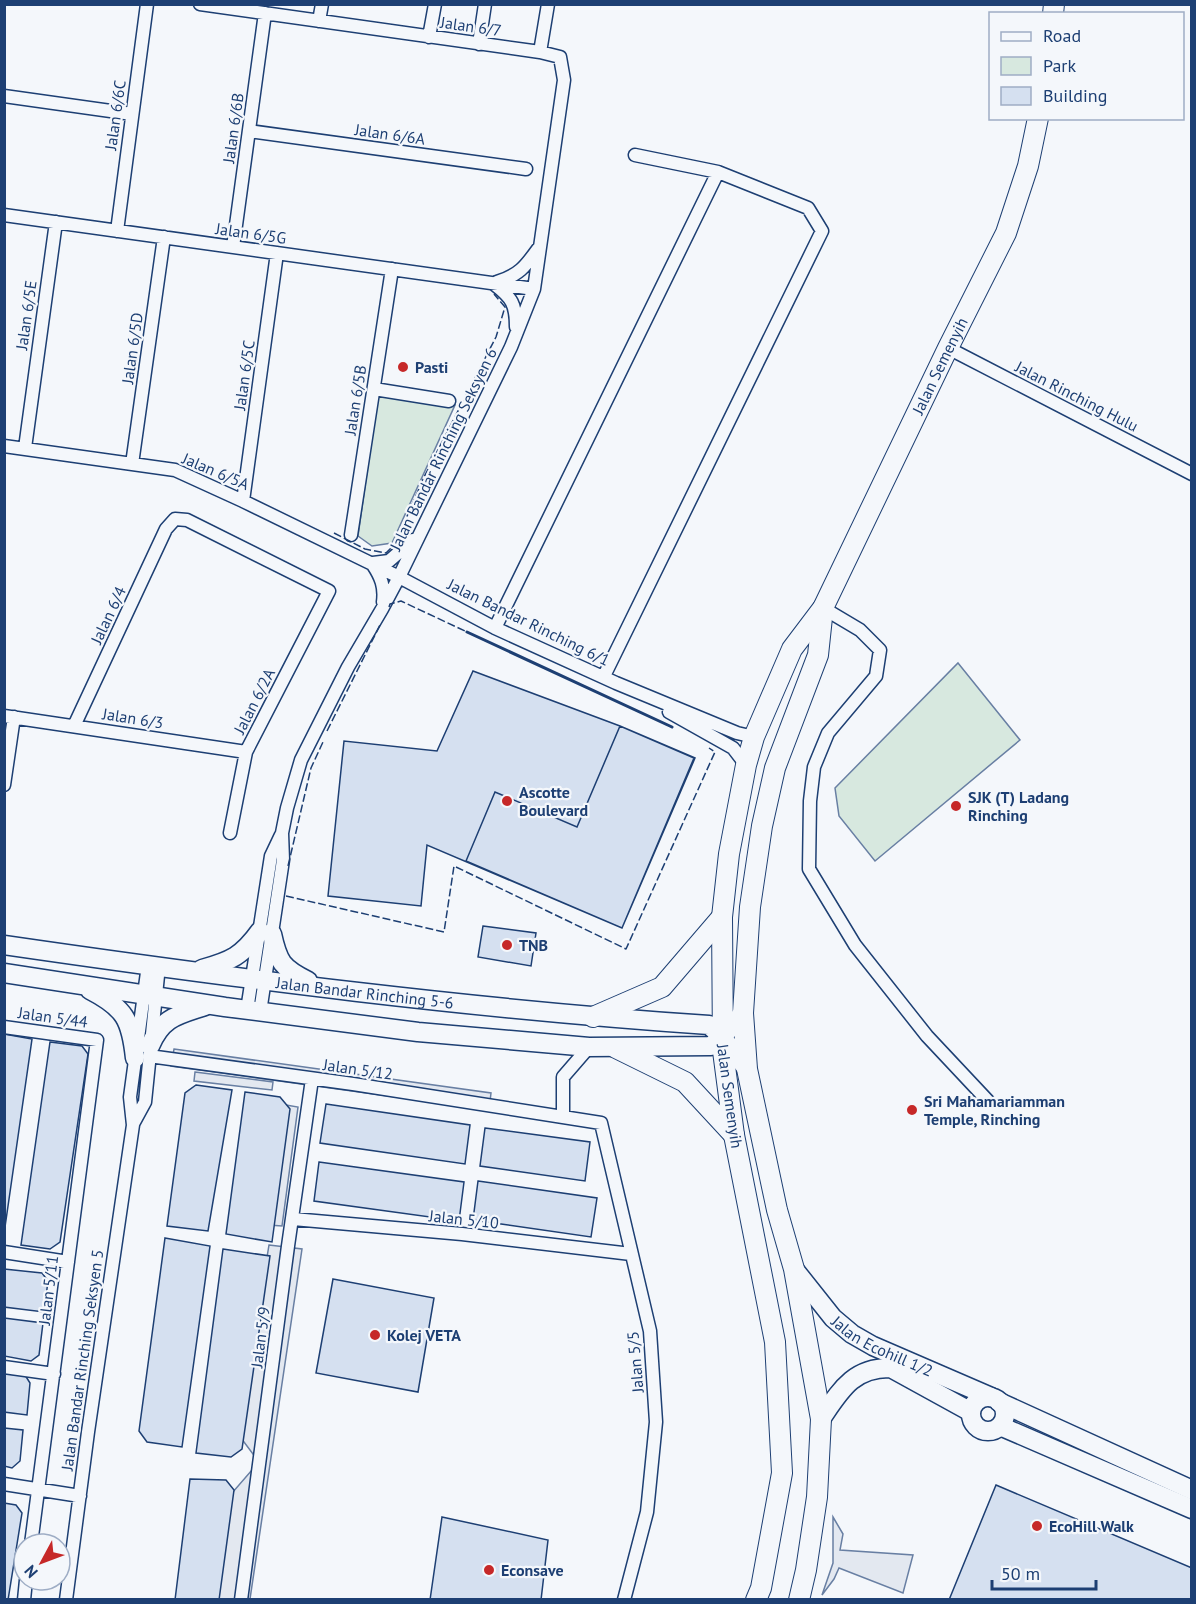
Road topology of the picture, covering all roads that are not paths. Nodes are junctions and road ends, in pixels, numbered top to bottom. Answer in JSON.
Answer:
{"nodes":[{"id":1,"x":147,"y":4,"type":"edge"},
{"id":2,"x":200,"y":4,"type":"edge"},
{"id":3,"x":322,"y":4,"type":"edge"},
{"id":4,"x":435,"y":4,"type":"edge"},
{"id":5,"x":485,"y":4,"type":"edge"},
{"id":6,"x":548,"y":4,"type":"edge"},
{"id":7,"x":265,"y":13,"type":"junction"},
{"id":8,"x":319,"y":21,"type":"junction"},
{"id":9,"x":429,"y":36,"type":"junction"},
{"id":10,"x":479,"y":44,"type":"junction"},
{"id":11,"x":540,"y":52,"type":"junction"},
{"id":12,"x":560,"y":57,"type":"joint"},
{"id":13,"x":4,"y":96,"type":"edge"},
{"id":14,"x":132,"y":114,"type":"junction"},
{"id":15,"x":1038,"y":120,"type":"edge"},
{"id":16,"x":249,"y":130,"type":"junction"},
{"id":17,"x":634,"y":155,"type":"dead end"},
{"id":18,"x":526,"y":169,"type":"dead end"},
{"id":19,"x":718,"y":172,"type":"junction"},
{"id":20,"x":4,"y":215,"type":"edge"},
{"id":21,"x":56,"y":222,"type":"junction"},
{"id":22,"x":117,"y":231,"type":"junction"},
{"id":23,"x":164,"y":237,"type":"junction"},
{"id":24,"x":540,"y":245,"type":"junction"},
{"id":25,"x":233,"y":247,"type":"junction"},
{"id":26,"x":277,"y":253,"type":"junction"},
{"id":27,"x":392,"y":269,"type":"junction"},
{"id":28,"x":493,"y":283,"type":"junction"},
{"id":29,"x":534,"y":289,"type":"junction"},
{"id":30,"x":517,"y":333,"type":"junction"},
{"id":31,"x":948,"y":348,"type":"junction"},
{"id":32,"x":374,"y":388,"type":"junction"},
{"id":33,"x":449,"y":401,"type":"dead end"},
{"id":34,"x":4,"y":446,"type":"edge"},
{"id":35,"x":25,"y":448,"type":"junction"},
{"id":36,"x":132,"y":464,"type":"junction"},
{"id":37,"x":1191,"y":474,"type":"edge"},
{"id":38,"x":243,"y":501,"type":"junction"},
{"id":39,"x":420,"y":532,"type":"junction"},
{"id":40,"x":351,"y":535,"type":"dead end"},
{"id":41,"x":371,"y":563,"type":"junction"},
{"id":42,"x":399,"y":577,"type":"junction"},
{"id":43,"x":329,"y":591,"type":"joint"},
{"id":44,"x":824,"y":608,"type":"junction"},
{"id":45,"x":382,"y":609,"type":"junction"},
{"id":46,"x":495,"y":628,"type":"junction"},
{"id":47,"x":604,"y":676,"type":"junction"},
{"id":48,"x":646,"y":695,"type":"junction"},
{"id":49,"x":9,"y":716,"type":"edge"},
{"id":50,"x":74,"y":726,"type":"junction"},
{"id":51,"x":754,"y":737,"type":"junction"},
{"id":52,"x":246,"y":752,"type":"junction"},
{"id":53,"x":746,"y":765,"type":"junction"},
{"id":54,"x":4,"y":785,"type":"edge"},
{"id":55,"x":230,"y":833,"type":"dead end"},
{"id":56,"x":722,"y":917,"type":"junction"},
{"id":57,"x":266,"y":932,"type":"junction"},
{"id":58,"x":4,"y":945,"type":"edge"},
{"id":59,"x":153,"y":965,"type":"junction"},
{"id":60,"x":195,"y":971,"type":"junction"},
{"id":61,"x":4,"y":973,"type":"edge"},
{"id":62,"x":258,"y":979,"type":"junction"},
{"id":63,"x":78,"y":985,"type":"junction"},
{"id":64,"x":322,"y":988,"type":"junction"},
{"id":65,"x":149,"y":996,"type":"junction"},
{"id":66,"x":210,"y":1005,"type":"junction"},
{"id":67,"x":253,"y":1011,"type":"junction"},
{"id":68,"x":743,"y":1013,"type":"junction"},
{"id":69,"x":593,"y":1017,"type":"junction"},
{"id":70,"x":4,"y":1027,"type":"edge"},
{"id":71,"x":722,"y":1037,"type":"junction"},
{"id":72,"x":97,"y":1040,"type":"joint"},
{"id":73,"x":589,"y":1047,"type":"junction"},
{"id":74,"x":616,"y":1048,"type":"junction"},
{"id":75,"x":145,"y":1053,"type":"junction"},
{"id":76,"x":747,"y":1069,"type":"junction"},
{"id":77,"x":312,"y":1079,"type":"junction"},
{"id":78,"x":988,"y":1101,"type":"dead end"},
{"id":79,"x":563,"y":1116,"type":"junction"},
{"id":80,"x":601,"y":1122,"type":"joint"},
{"id":81,"x":734,"y":1135,"type":"junction"},
{"id":82,"x":293,"y":1219,"type":"junction"},
{"id":83,"x":4,"y":1252,"type":"edge"},
{"id":84,"x":631,"y":1254,"type":"junction"},
{"id":85,"x":68,"y":1262,"type":"junction"},
{"id":86,"x":794,"y":1269,"type":"junction"},
{"id":87,"x":4,"y":1367,"type":"edge"},
{"id":88,"x":54,"y":1374,"type":"junction"},
{"id":89,"x":995,"y":1399,"type":"junction"},
{"id":90,"x":971,"y":1412,"type":"junction"},
{"id":91,"x":821,"y":1419,"type":"junction"},
{"id":92,"x":1000,"y":1426,"type":"junction"},
{"id":93,"x":4,"y":1484,"type":"edge"},
{"id":94,"x":39,"y":1490,"type":"junction"},
{"id":95,"x":1191,"y":1490,"type":"edge"},
{"id":96,"x":80,"y":1496,"type":"junction"},
{"id":97,"x":1191,"y":1509,"type":"edge"},
{"id":98,"x":33,"y":1532,"type":"edge"},
{"id":99,"x":66,"y":1599,"type":"edge"},
{"id":100,"x":242,"y":1599,"type":"edge"},
{"id":101,"x":624,"y":1599,"type":"edge"},
{"id":102,"x":756,"y":1599,"type":"edge"},
{"id":103,"x":799,"y":1599,"type":"edge"}],
"edges":[{"from":1,"to":14,"type":"street","name":"Jalan 6/6C"},
{"from":2,"to":7,"type":"street","name":"Jalan 6/7"},
{"from":3,"to":8,"type":"street"},
{"from":4,"to":9,"type":"street"},
{"from":5,"to":10,"type":"street"},
{"from":6,"to":11,"type":"street"},
{"from":7,"to":8,"type":"street","name":"Jalan 6/7"},
{"from":7,"to":16,"type":"street","name":"Jalan 6/6B"},
{"from":8,"to":9,"type":"street","name":"Jalan 6/7"},
{"from":9,"to":10,"type":"street","name":"Jalan 6/7"},
{"from":10,"to":11,"type":"street","name":"Jalan 6/7"},
{"from":11,"to":12,"type":"street","name":"Jalan 6/7"},
{"from":12,"to":24,"type":"street","name":"Jalan Bandar Rinching Seksyen 6"},
{"from":13,"to":14,"type":"street"},
{"from":14,"to":22,"type":"street","name":"Jalan 6/6C"},
{"from":15,"to":31,"type":"main road","name":"Jalan Semenyih"},
{"from":16,"to":18,"type":"street","name":"Jalan 6/6A"},
{"from":16,"to":25,"type":"street","name":"Jalan 6/6B"},
{"from":17,"to":19,"type":"street"},
{"from":19,"to":46,"type":"street"},
{"from":19,"to":47,"type":"street"},
{"from":20,"to":21,"type":"street","name":"Jalan 6/5G"},
{"from":21,"to":22,"type":"street","name":"Jalan 6/5G"},
{"from":21,"to":35,"type":"street","name":"Jalan 6/5E"},
{"from":22,"to":23,"type":"street","name":"Jalan 6/5G"},
{"from":23,"to":25,"type":"street","name":"Jalan 6/5G"},
{"from":23,"to":36,"type":"street","name":"Jalan 6/5D"},
{"from":24,"to":28,"type":"street"},
{"from":24,"to":29,"type":"street","name":"Jalan Bandar Rinching Seksyen 6"},
{"from":25,"to":26,"type":"street","name":"Jalan 6/5G"},
{"from":26,"to":27,"type":"street","name":"Jalan 6/5G"},
{"from":26,"to":38,"type":"street","name":"Jalan 6/5C"},
{"from":27,"to":28,"type":"street","name":"Jalan 6/5G"},
{"from":27,"to":32,"type":"street","name":"Jalan 6/5B"},
{"from":28,"to":29,"type":"street","name":"Jalan 6/5G"},
{"from":28,"to":30,"type":"street"},
{"from":29,"to":30,"type":"street","name":"Jalan Bandar Rinching Seksyen 6"},
{"from":30,"to":39,"type":"street","name":"Jalan Bandar Rinching Seksyen 6"},
{"from":31,"to":37,"type":"street","name":"Jalan Rinching Hulu"},
{"from":31,"to":44,"type":"main road","name":"Jalan Semenyih"},
{"from":32,"to":33,"type":"street"},
{"from":32,"to":40,"type":"street","name":"Jalan 6/5B"},
{"from":34,"to":35,"type":"street","name":"Jalan 6/5A"},
{"from":35,"to":36,"type":"street","name":"Jalan 6/5A"},
{"from":36,"to":38,"type":"street","name":"Jalan 6/5A"},
{"from":38,"to":41,"type":"street","name":"Jalan 6/5A"},
{"from":39,"to":41,"type":"street"},
{"from":39,"to":42,"type":"street","name":"Jalan Bandar Rinching Seksyen 6"},
{"from":41,"to":42,"type":"street","name":"Jalan 6/5A"},
{"from":41,"to":45,"type":"street"},
{"from":42,"to":45,"type":"street","name":"Jalan Bandar Rinching Seksyen 6"},
{"from":42,"to":46,"type":"street","name":"Jalan Bandar Rinching 6/1"},
{"from":43,"to":50,"type":"street","name":"Jalan 6/4"},
{"from":43,"to":52,"type":"street","name":"Jalan 6/2A"},
{"from":44,"to":51,"type":"main road","name":"Jalan Semenyih"},
{"from":44,"to":68,"type":"main road","name":"Jalan Semenyih"},
{"from":44,"to":78,"type":"street"},
{"from":45,"to":57,"type":"street","name":"Jalan Bandar Rinching Seksyen 6"},
{"from":46,"to":47,"type":"street","name":"Jalan Bandar Rinching 6/1"},
{"from":47,"to":48,"type":"street","name":"Jalan Bandar Rinching 6/1"},
{"from":48,"to":51,"type":"street","name":"Jalan Bandar Rinching 6/1"},
{"from":48,"to":53,"type":"street","name":"Jalan Bandar Rinching 6/1"},
{"from":49,"to":50,"type":"street","name":"Jalan 6/3"},
{"from":49,"to":54,"type":"street"},
{"from":50,"to":52,"type":"street","name":"Jalan 6/3"},
{"from":51,"to":53,"type":"main road","name":"Jalan Semenyih"},
{"from":52,"to":55,"type":"street","name":"Jalan 6/2A"},
{"from":53,"to":56,"type":"main road","name":"Jalan Semenyih"},
{"from":56,"to":69,"type":"main road"},
{"from":56,"to":71,"type":"main road","name":"Jalan Semenyih"},
{"from":57,"to":60,"type":"street"},
{"from":57,"to":62,"type":"street","name":"Jalan Bandar Rinching Seksyen 6"},
{"from":57,"to":64,"type":"street"},
{"from":58,"to":59,"type":"street","name":"Jalan Bandar Rinching 5-6"},
{"from":59,"to":60,"type":"street","name":"Jalan Bandar Rinching 5-6"},
{"from":59,"to":65,"type":"street"},
{"from":60,"to":62,"type":"street","name":"Jalan Bandar Rinching 5-6"},
{"from":61,"to":63,"type":"street","name":"Jalan Bandar Rinching 5-6"},
{"from":62,"to":64,"type":"street","name":"Jalan Bandar Rinching 5-6"},
{"from":62,"to":67,"type":"street","name":"Jalan Bandar Rinching Seksyen 6"},
{"from":63,"to":65,"type":"street","name":"Jalan Bandar Rinching 5-6"},
{"from":63,"to":75,"type":"street"},
{"from":64,"to":69,"type":"street","name":"Jalan Bandar Rinching 5-6"},
{"from":65,"to":66,"type":"street","name":"Jalan Bandar Rinching 5-6"},
{"from":65,"to":75,"type":"street"},
{"from":65,"to":75,"type":"street"},
{"from":66,"to":67,"type":"street","name":"Jalan Bandar Rinching 5-6"},
{"from":66,"to":75,"type":"street"},
{"from":67,"to":73,"type":"street","name":"Jalan Bandar Rinching 5-6"},
{"from":68,"to":71,"type":"street","name":"Jalan Bandar Rinching 5-6"},
{"from":68,"to":76,"type":"main road","name":"Jalan Semenyih"},
{"from":69,"to":71,"type":"street","name":"Jalan Bandar Rinching 5-6"},
{"from":70,"to":72,"type":"street","name":"Jalan 5/44"},
{"from":71,"to":74,"type":"street","name":"Jalan Bandar Rinching 5-6"},
{"from":71,"to":76,"type":"street","name":"Jalan Bandar Rinching 5-6"},
{"from":71,"to":81,"type":"main road","name":"Jalan Semenyih"},
{"from":72,"to":85,"type":"street","name":"Jalan 5/11"},
{"from":73,"to":74,"type":"street","name":"Jalan Bandar Rinching 5-6"},
{"from":73,"to":79,"type":"street"},
{"from":74,"to":81,"type":"main road"},
{"from":75,"to":77,"type":"street","name":"Jalan 5/12"},
{"from":75,"to":96,"type":"street","name":"Jalan Bandar Rinching Seksyen 5"},
{"from":76,"to":86,"type":"main road","name":"Jalan Semenyih"},
{"from":77,"to":79,"type":"street","name":"Jalan 5/12"},
{"from":77,"to":82,"type":"street","name":"Jalan 5/9"},
{"from":79,"to":80,"type":"street","name":"Jalan 5/12"},
{"from":80,"to":84,"type":"street","name":"Jalan 5/5"},
{"from":81,"to":102,"type":"main road","name":"Jalan Semenyih"},
{"from":82,"to":84,"type":"street","name":"Jalan 5/10"},
{"from":82,"to":100,"type":"street","name":"Jalan 5/9"},
{"from":83,"to":85,"type":"street"},
{"from":84,"to":101,"type":"street","name":"Jalan 5/5"},
{"from":85,"to":88,"type":"street","name":"Jalan 5/11"},
{"from":86,"to":89,"type":"street","name":"Jalan Ecohill 1/2"},
{"from":86,"to":91,"type":"main road","name":"Jalan Semenyih"},
{"from":87,"to":88,"type":"street"},
{"from":88,"to":94,"type":"street","name":"Jalan 5/11"},
{"from":89,"to":90,"type":"street"},
{"from":89,"to":92,"type":"street"},
{"from":89,"to":95,"type":"street","name":"Jalan Ecohill 1/2"},
{"from":90,"to":91,"type":"street","name":"Jalan Ecohill 1/2"},
{"from":90,"to":92,"type":"street","name":"Jalan Ecohill 1/2"},
{"from":91,"to":103,"type":"main road"},
{"from":92,"to":97,"type":"street","name":"Jalan Ecohill 1/2"},
{"from":93,"to":94,"type":"street"},
{"from":94,"to":96,"type":"street"},
{"from":94,"to":98,"type":"street","name":"Jalan 5/11"},
{"from":96,"to":99,"type":"street","name":"Jalan Bandar Rinching Seksyen 5"}]}
